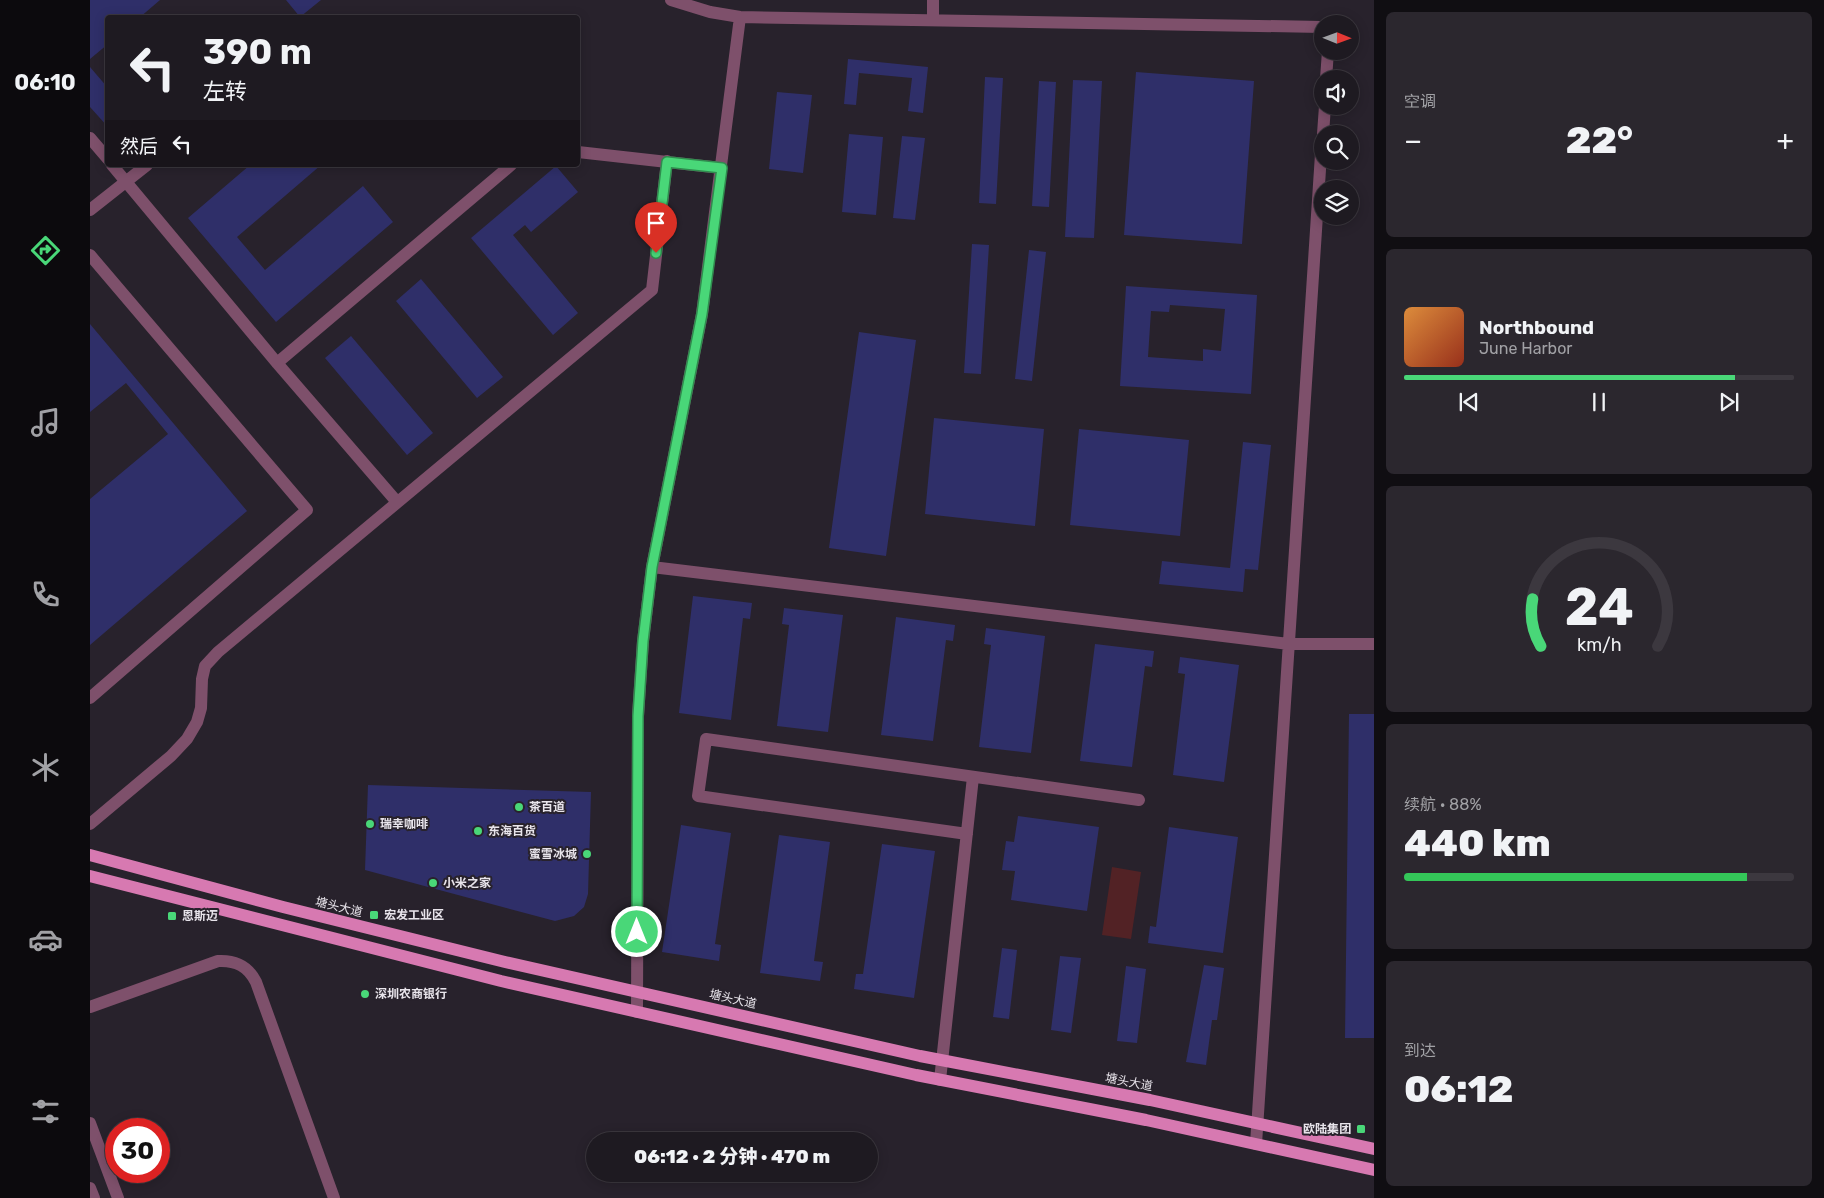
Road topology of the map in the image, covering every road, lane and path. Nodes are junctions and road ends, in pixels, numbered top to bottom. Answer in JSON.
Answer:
{"nodes":[{"id":1,"x":670,"y":0,"type":"edge"},
{"id":2,"x":933,"y":0,"type":"edge"},
{"id":3,"x":740,"y":17,"type":"junction"},
{"id":4,"x":933,"y":20,"type":"junction"},
{"id":5,"x":1314,"y":27,"type":"edge"},
{"id":6,"x":90,"y":138,"type":"edge"},
{"id":7,"x":580,"y":152,"type":"edge"},
{"id":8,"x":105,"y":156,"type":"edge"},
{"id":9,"x":667,"y":162,"type":"junction"},
{"id":10,"x":114,"y":167,"type":"edge"},
{"id":11,"x":145,"y":167,"type":"edge"},
{"id":12,"x":509,"y":167,"type":"edge"},
{"id":13,"x":722,"y":168,"type":"junction"},
{"id":14,"x":1320,"y":170,"type":"edge"},
{"id":15,"x":126,"y":182,"type":"junction"},
{"id":16,"x":90,"y":210,"type":"edge"},
{"id":17,"x":90,"y":255,"type":"edge"},
{"id":18,"x":277,"y":363,"type":"junction"},
{"id":19,"x":397,"y":502,"type":"junction"},
{"id":20,"x":652,"y":567,"type":"junction"},
{"id":21,"x":1289,"y":644,"type":"junction"},
{"id":22,"x":1374,"y":644,"type":"edge"},
{"id":23,"x":90,"y":698,"type":"edge"},
{"id":24,"x":973,"y":777,"type":"junction"},
{"id":25,"x":1139,"y":800,"type":"dead end"},
{"id":26,"x":90,"y":821,"type":"edge"},
{"id":27,"x":967,"y":834,"type":"junction"},
{"id":28,"x":90,"y":855,"type":"edge"},
{"id":29,"x":90,"y":876,"type":"edge"},
{"id":30,"x":637,"y":991,"type":"junction"},
{"id":31,"x":90,"y":1007,"type":"edge"},
{"id":32,"x":637,"y":1012,"type":"junction"},
{"id":33,"x":942,"y":1060,"type":"junction"},
{"id":34,"x":940,"y":1080,"type":"junction"},
{"id":35,"x":90,"y":1123,"type":"edge"},
{"id":36,"x":1256,"y":1123,"type":"junction"},
{"id":37,"x":1256,"y":1144,"type":"junction"},
{"id":38,"x":1374,"y":1150,"type":"edge"},
{"id":39,"x":1374,"y":1170,"type":"edge"},
{"id":40,"x":90,"y":1188,"type":"edge"},
{"id":41,"x":94,"y":1198,"type":"edge"},
{"id":42,"x":118,"y":1198,"type":"edge"},
{"id":43,"x":334,"y":1198,"type":"edge"}],
"edges":[{"from":1,"to":3,"type":"street"},
{"from":2,"to":4,"type":"street"},
{"from":3,"to":4,"type":"street"},
{"from":3,"to":13,"type":"street"},
{"from":4,"to":5,"type":"street"},
{"from":6,"to":8,"type":"street"},
{"from":7,"to":9,"type":"street"},
{"from":9,"to":13,"type":"street"},
{"from":9,"to":19,"type":"street"},
{"from":10,"to":15,"type":"street"},
{"from":11,"to":15,"type":"street"},
{"from":12,"to":18,"type":"street"},
{"from":13,"to":20,"type":"street"},
{"from":14,"to":21,"type":"street"},
{"from":15,"to":16,"type":"street"},
{"from":15,"to":18,"type":"street"},
{"from":17,"to":23,"type":"street"},
{"from":18,"to":19,"type":"street"},
{"from":19,"to":26,"type":"street"},
{"from":20,"to":21,"type":"street"},
{"from":20,"to":30,"type":"street"},
{"from":21,"to":22,"type":"street"},
{"from":21,"to":36,"type":"street"},
{"from":24,"to":25,"type":"street"},
{"from":24,"to":27,"type":"street"},
{"from":24,"to":27,"type":"street"},
{"from":27,"to":33,"type":"street"},
{"from":28,"to":30,"type":"main road","name":"塘头大道"},
{"from":29,"to":32,"type":"main road"},
{"from":30,"to":32,"type":"street"},
{"from":30,"to":33,"type":"main road","name":"塘头大道"},
{"from":31,"to":43,"type":"street"},
{"from":32,"to":34,"type":"main road"},
{"from":33,"to":34,"type":"street"},
{"from":33,"to":36,"type":"main road","name":"塘头大道"},
{"from":34,"to":37,"type":"main road"},
{"from":35,"to":42,"type":"street"},
{"from":36,"to":37,"type":"street"},
{"from":36,"to":38,"type":"main road","name":"塘头大道"},
{"from":37,"to":39,"type":"main road"},
{"from":40,"to":41,"type":"street"}]}
